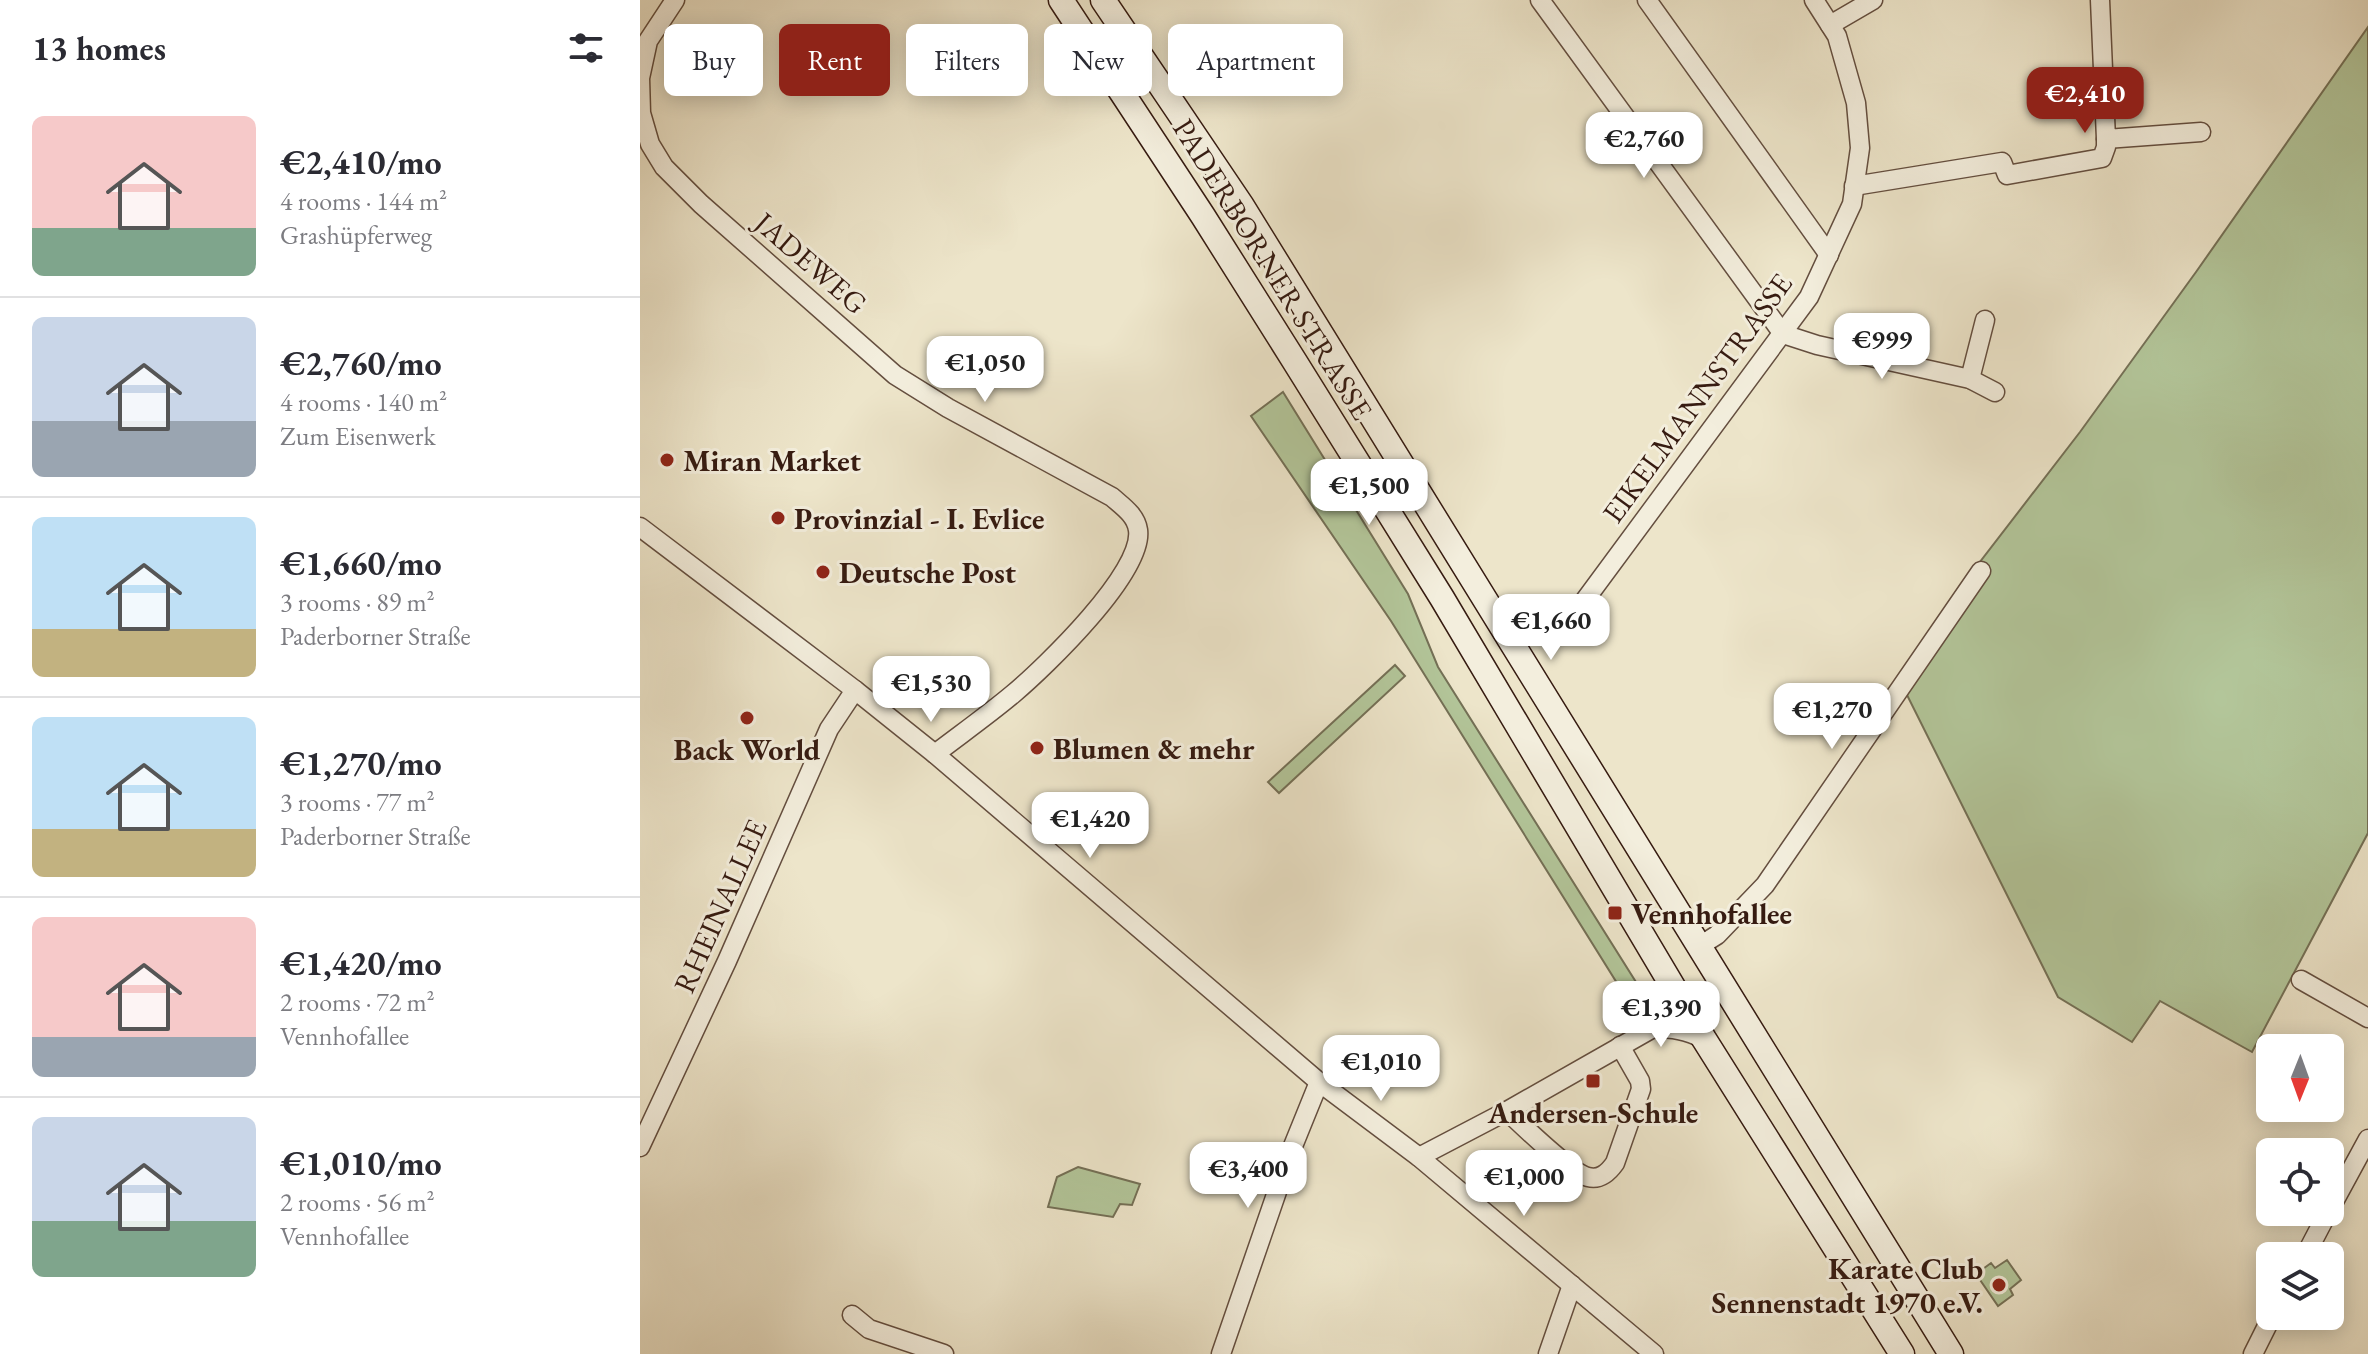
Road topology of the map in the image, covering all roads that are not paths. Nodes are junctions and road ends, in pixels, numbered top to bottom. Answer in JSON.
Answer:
{"nodes":[{"id":1,"x":675,"y":0,"type":"edge"},
{"id":2,"x":1061,"y":0,"type":"edge"},
{"id":3,"x":1103,"y":0,"type":"edge"},
{"id":4,"x":1540,"y":0,"type":"edge"},
{"id":5,"x":1647,"y":0,"type":"edge"},
{"id":6,"x":1814,"y":0,"type":"edge"},
{"id":7,"x":1873,"y":0,"type":"edge"},
{"id":8,"x":2100,"y":0,"type":"edge"},
{"id":9,"x":1830,"y":25,"type":"junction"},
{"id":10,"x":2201,"y":132,"type":"dead end"},
{"id":11,"x":2106,"y":139,"type":"junction"},
{"id":12,"x":1854,"y":186,"type":"junction"},
{"id":13,"x":1829,"y":255,"type":"junction"},
{"id":14,"x":1985,"y":320,"type":"dead end"},
{"id":15,"x":1783,"y":334,"type":"junction"},
{"id":16,"x":1970,"y":379,"type":"junction"},
{"id":17,"x":1995,"y":392,"type":"dead end"},
{"id":18,"x":640,"y":527,"type":"edge"},
{"id":19,"x":1981,"y":571,"type":"dead end"},
{"id":20,"x":1558,"y":632,"type":"dead end"},
{"id":21,"x":855,"y":690,"type":"junction"},
{"id":22,"x":935,"y":754,"type":"junction"},
{"id":23,"x":1698,"y":947,"type":"junction"},
{"id":24,"x":2301,"y":980,"type":"dead end"},
{"id":25,"x":2368,"y":1018,"type":"edge"},
{"id":26,"x":1704,"y":1039,"type":"junction"},
{"id":27,"x":1620,"y":1046,"type":"junction"},
{"id":28,"x":1319,"y":1082,"type":"junction"},
{"id":29,"x":1507,"y":1111,"type":"junction"},
{"id":30,"x":2368,"y":1139,"type":"edge"},
{"id":31,"x":640,"y":1147,"type":"edge"},
{"id":32,"x":1419,"y":1157,"type":"junction"},
{"id":33,"x":2344,"y":1183,"type":"edge"},
{"id":34,"x":1572,"y":1285,"type":"junction"},
{"id":35,"x":852,"y":1315,"type":"dead end"},
{"id":36,"x":2265,"y":1330,"type":"edge"},
{"id":37,"x":944,"y":1354,"type":"edge"},
{"id":38,"x":1221,"y":1354,"type":"edge"},
{"id":39,"x":1548,"y":1354,"type":"edge"},
{"id":40,"x":1654,"y":1354,"type":"edge"},
{"id":41,"x":1902,"y":1354,"type":"edge"},
{"id":42,"x":1951,"y":1354,"type":"edge"},
{"id":43,"x":2253,"y":1354,"type":"edge"}],
"edges":[{"from":1,"to":22,"type":"street","name":"JADEWEG"},
{"from":2,"to":26,"type":"main road","name":"PADERBORNER STRASSE"},
{"from":3,"to":23,"type":"main road","name":"PADERBORNER STRASSE"},
{"from":4,"to":15,"type":"street"},
{"from":5,"to":13,"type":"street"},
{"from":6,"to":9,"type":"street","name":"EIKELMANNSTRASSE"},
{"from":7,"to":9,"type":"street"},
{"from":8,"to":11,"type":"street"},
{"from":9,"to":12,"type":"street","name":"EIKELMANNSTRASSE"},
{"from":10,"to":11,"type":"street"},
{"from":11,"to":12,"type":"street"},
{"from":12,"to":13,"type":"street","name":"EIKELMANNSTRASSE"},
{"from":13,"to":15,"type":"street","name":"EIKELMANNSTRASSE"},
{"from":14,"to":16,"type":"street"},
{"from":15,"to":16,"type":"street"},
{"from":15,"to":20,"type":"street","name":"EIKELMANNSTRASSE"},
{"from":16,"to":17,"type":"street"},
{"from":18,"to":21,"type":"street"},
{"from":19,"to":23,"type":"street"},
{"from":21,"to":22,"type":"street"},
{"from":21,"to":31,"type":"street","name":"RHEINALLEE"},
{"from":22,"to":28,"type":"street"},
{"from":23,"to":42,"type":"main road","name":"PADERBORNER STRASSE"},
{"from":24,"to":25,"type":"street"},
{"from":26,"to":27,"type":"street"},
{"from":26,"to":41,"type":"main road","name":"PADERBORNER STRASSE"},
{"from":27,"to":29,"type":"street"},
{"from":27,"to":29,"type":"street"},
{"from":28,"to":32,"type":"street"},
{"from":28,"to":38,"type":"street"},
{"from":29,"to":32,"type":"street"},
{"from":30,"to":33,"type":"street"},
{"from":32,"to":34,"type":"street"},
{"from":34,"to":39,"type":"street"},
{"from":34,"to":40,"type":"street"},
{"from":35,"to":37,"type":"street"},
{"from":36,"to":43,"type":"street"}]}
